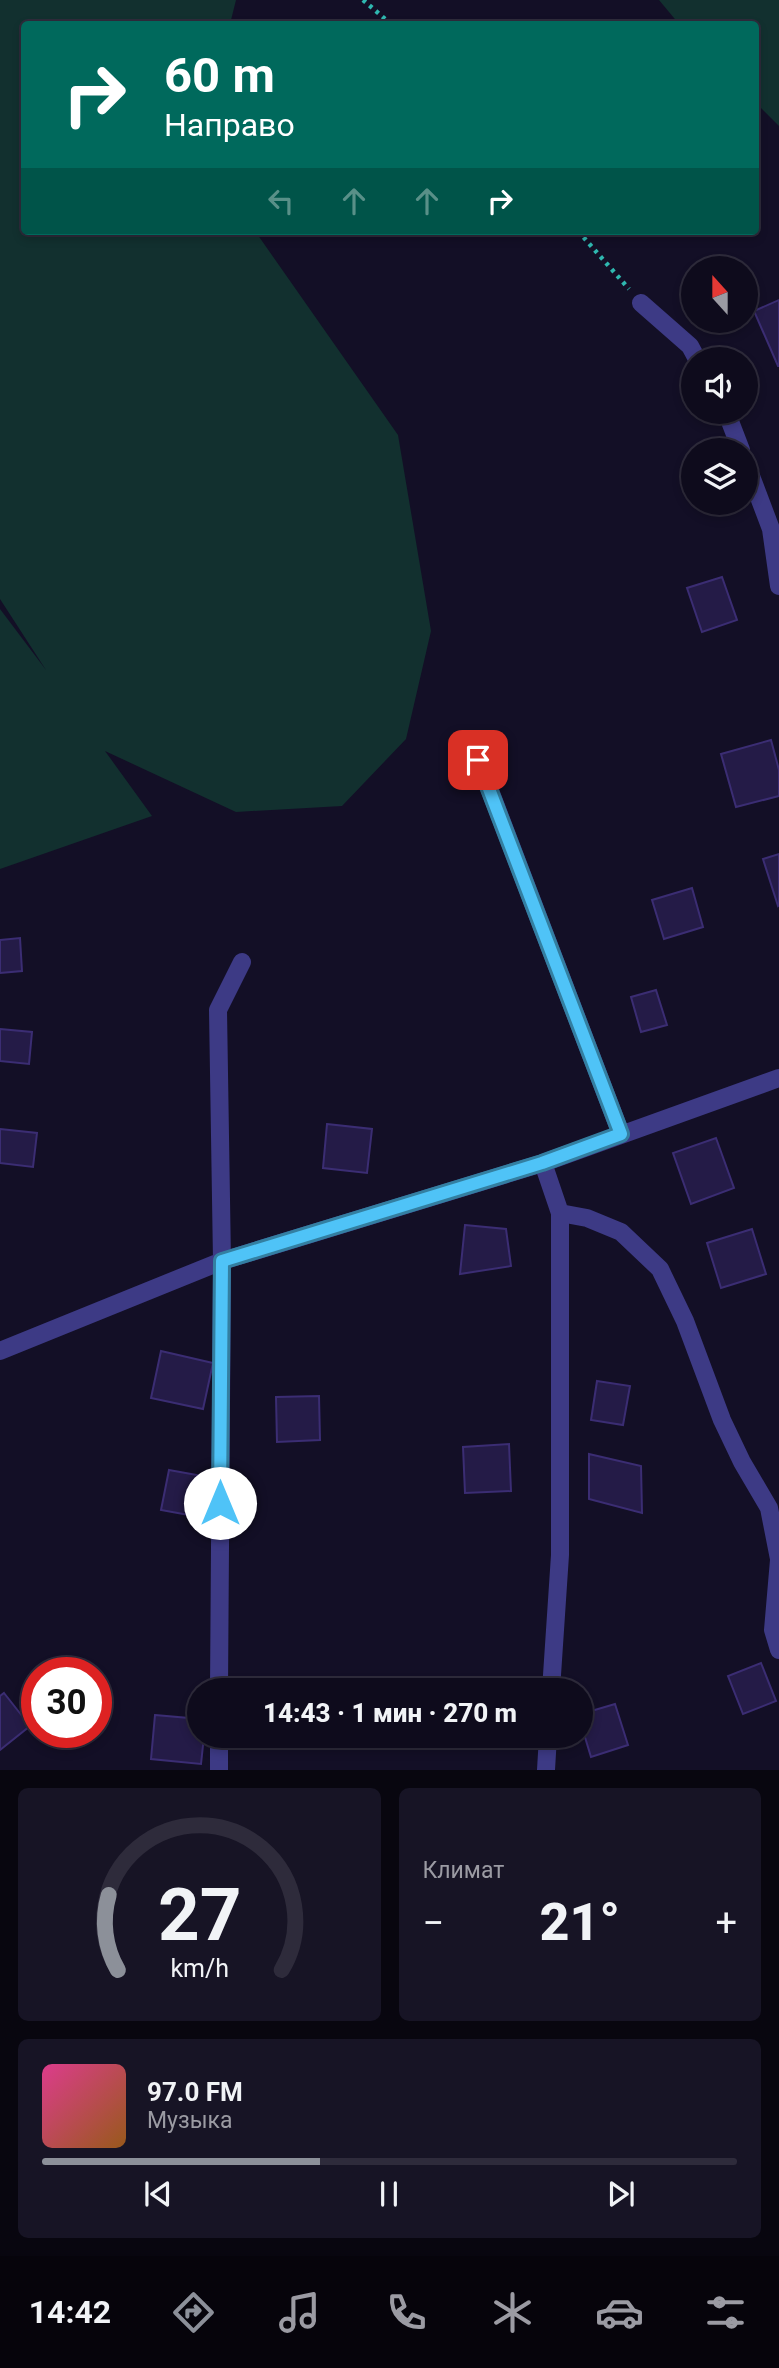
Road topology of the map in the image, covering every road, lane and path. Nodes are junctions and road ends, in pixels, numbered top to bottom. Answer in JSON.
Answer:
{"nodes":[{"id":1,"x":363,"y":0,"type":"edge"},
{"id":2,"x":388,"y":21,"type":"edge"},
{"id":3,"x":581,"y":235,"type":"edge"},
{"id":4,"x":640,"y":303,"type":"joint"},
{"id":5,"x":691,"y":347,"type":"edge"},
{"id":6,"x":758,"y":495,"type":"edge"},
{"id":7,"x":779,"y":586,"type":"edge"},
{"id":8,"x":478,"y":760,"type":"dead end"},
{"id":9,"x":242,"y":962,"type":"dead end"},
{"id":10,"x":779,"y":1078,"type":"edge"},
{"id":11,"x":621,"y":1134,"type":"junction"},
{"id":12,"x":542,"y":1163,"type":"junction"},
{"id":13,"x":560,"y":1213,"type":"junction"},
{"id":14,"x":222,"y":1261,"type":"junction"},
{"id":15,"x":0,"y":1351,"type":"edge"},
{"id":16,"x":779,"y":1559,"type":"edge"},
{"id":17,"x":779,"y":1650,"type":"edge"},
{"id":18,"x":219,"y":1678,"type":"edge"},
{"id":19,"x":552,"y":1678,"type":"edge"},
{"id":20,"x":219,"y":1748,"type":"edge"},
{"id":21,"x":547,"y":1748,"type":"edge"},
{"id":22,"x":219,"y":1769,"type":"edge"},
{"id":23,"x":545,"y":1769,"type":"edge"}],
"edges":[{"from":1,"to":2,"type":"path"},
{"from":3,"to":4,"type":"path"},
{"from":4,"to":5,"type":"street"},
{"from":6,"to":7,"type":"street"},
{"from":8,"to":11,"type":"street"},
{"from":9,"to":14,"type":"street"},
{"from":10,"to":11,"type":"street"},
{"from":11,"to":12,"type":"street"},
{"from":12,"to":13,"type":"street"},
{"from":12,"to":14,"type":"street"},
{"from":13,"to":16,"type":"street"},
{"from":13,"to":19,"type":"street"},
{"from":14,"to":15,"type":"street"},
{"from":14,"to":18,"type":"street"},
{"from":16,"to":17,"type":"street"},
{"from":20,"to":22,"type":"street"},
{"from":21,"to":23,"type":"street"}]}
